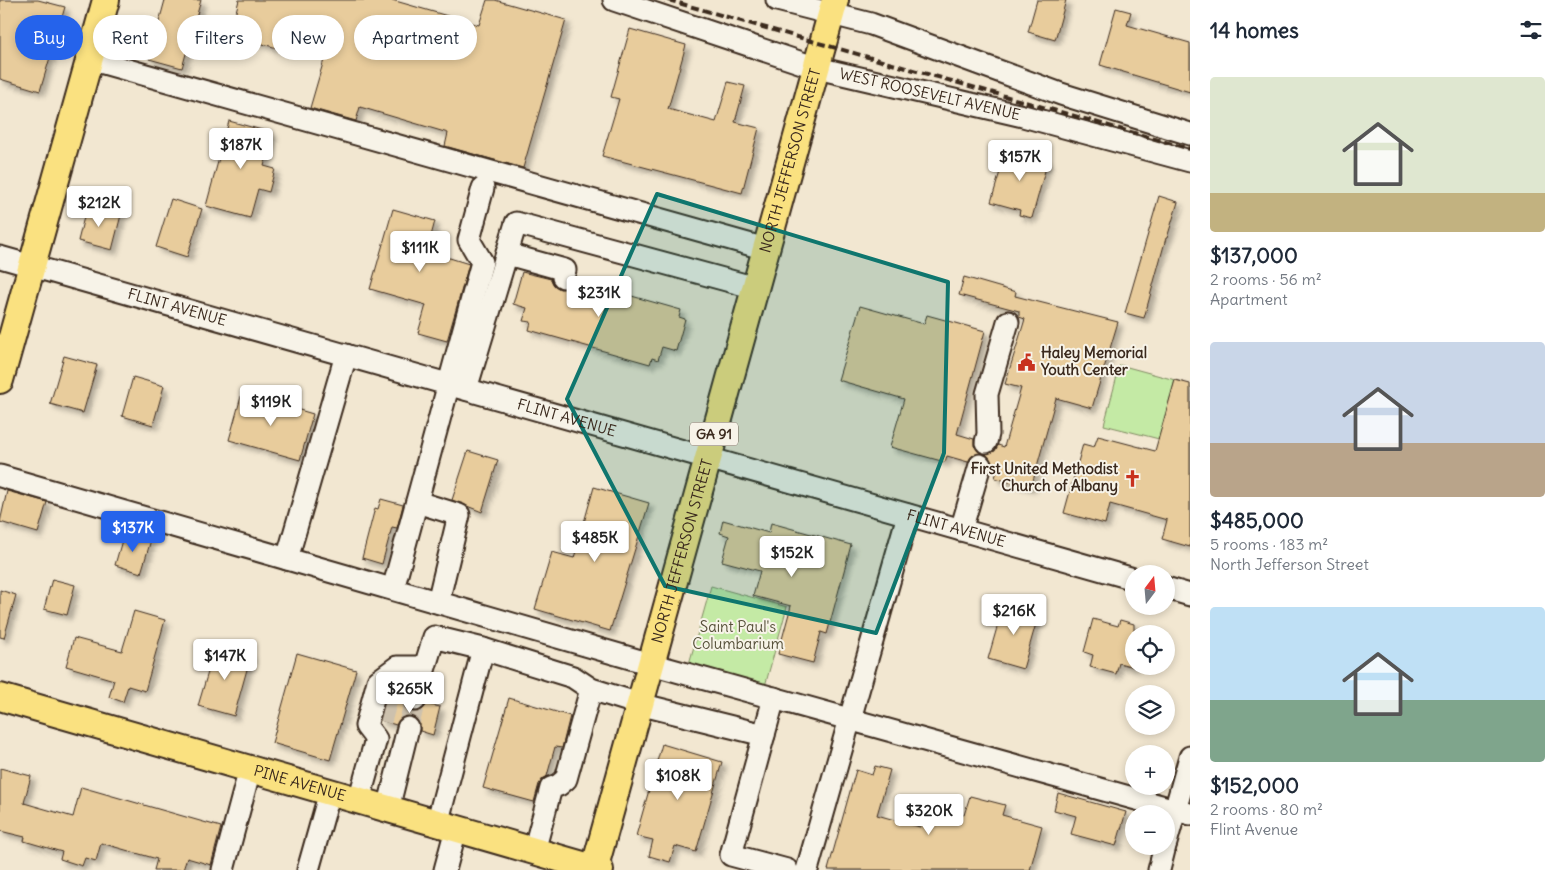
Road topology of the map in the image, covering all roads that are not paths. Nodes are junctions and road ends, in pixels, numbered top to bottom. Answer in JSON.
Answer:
{"nodes":[{"id":1,"x":106,"y":0,"type":"edge"},
{"id":2,"x":614,"y":0,"type":"edge"},
{"id":3,"x":777,"y":0,"type":"edge"},
{"id":4,"x":834,"y":7,"type":"edge"},
{"id":5,"x":89,"y":59,"type":"junction"},
{"id":6,"x":816,"y":68,"type":"junction"},
{"id":7,"x":1190,"y":134,"type":"edge"},
{"id":8,"x":1190,"y":162,"type":"edge"},
{"id":9,"x":483,"y":188,"type":"dead end"},
{"id":10,"x":766,"y":249,"type":"junction"},
{"id":11,"x":507,"y":254,"type":"junction"},
{"id":12,"x":0,"y":257,"type":"edge"},
{"id":13,"x":32,"y":266,"type":"junction"},
{"id":14,"x":563,"y":277,"type":"dead end"},
{"id":15,"x":756,"y":288,"type":"junction"},
{"id":16,"x":1008,"y":322,"type":"dead end"},
{"id":17,"x":346,"y":355,"type":"junction"},
{"id":18,"x":0,"y":380,"type":"edge"},
{"id":19,"x":458,"y":387,"type":"junction"},
{"id":20,"x":986,"y":442,"type":"dead end"},
{"id":21,"x":707,"y":458,"type":"junction"},
{"id":22,"x":980,"y":465,"type":"dead end"},
{"id":23,"x":0,"y":476,"type":"edge"},
{"id":24,"x":417,"y":502,"type":"junction"},
{"id":25,"x":908,"y":515,"type":"junction"},
{"id":26,"x":961,"y":530,"type":"junction"},
{"id":27,"x":287,"y":559,"type":"junction"},
{"id":28,"x":1125,"y":576,"type":"edge"},
{"id":29,"x":393,"y":589,"type":"junction"},
{"id":30,"x":1175,"y":590,"type":"edge"},
{"id":31,"x":1190,"y":594,"type":"edge"},
{"id":32,"x":438,"y":602,"type":"junction"},
{"id":33,"x":483,"y":649,"type":"junction"},
{"id":34,"x":651,"y":664,"type":"junction"},
{"id":35,"x":397,"y":667,"type":"junction"},
{"id":36,"x":424,"y":667,"type":"junction"},
{"id":37,"x":591,"y":689,"type":"junction"},
{"id":38,"x":389,"y":693,"type":"tunnel mouth"},
{"id":39,"x":0,"y":697,"type":"edge"},
{"id":40,"x":774,"y":698,"type":"junction"},
{"id":41,"x":415,"y":700,"type":"tunnel mouth"},
{"id":42,"x":639,"y":704,"type":"junction"},
{"id":43,"x":850,"y":719,"type":"junction"},
{"id":44,"x":408,"y":728,"type":"tunnel mouth"},
{"id":45,"x":764,"y":735,"type":"junction"},
{"id":46,"x":1190,"y":757,"type":"edge"},
{"id":47,"x":250,"y":769,"type":"junction"},
{"id":48,"x":330,"y":792,"type":"junction"},
{"id":49,"x":359,"y":800,"type":"junction"},
{"id":50,"x":388,"y":809,"type":"junction"},
{"id":51,"x":1183,"y":812,"type":"edge"},
{"id":52,"x":447,"y":826,"type":"junction"},
{"id":53,"x":1175,"y":828,"type":"edge"},
{"id":54,"x":534,"y":851,"type":"junction"},
{"id":55,"x":1163,"y":855,"type":"edge"},
{"id":56,"x":729,"y":862,"type":"edge"},
{"id":57,"x":596,"y":869,"type":"edge"},
{"id":58,"x":223,"y":870,"type":"edge"},
{"id":59,"x":308,"y":870,"type":"edge"},
{"id":60,"x":445,"y":870,"type":"edge"},
{"id":61,"x":787,"y":870,"type":"edge"},
{"id":62,"x":807,"y":870,"type":"edge"},
{"id":63,"x":1159,"y":870,"type":"edge"}],
"edges":[{"from":1,"to":5,"type":"main road"},
{"from":2,"to":6,"type":"street","name":"WEST ROOSEVELT AVENUE"},
{"from":3,"to":4,"type":"street"},
{"from":4,"to":6,"type":"main road","name":"NORTH JEFFERSON STREET","number":"GA 91"},
{"from":4,"to":7,"type":"street"},
{"from":5,"to":10,"type":"street"},
{"from":5,"to":13,"type":"main road"},
{"from":6,"to":8,"type":"street","name":"WEST ROOSEVELT AVENUE"},
{"from":6,"to":10,"type":"main road","name":"NORTH JEFFERSON STREET","number":"GA 91"},
{"from":9,"to":19,"type":"street"},
{"from":10,"to":15,"type":"main road","name":"NORTH JEFFERSON STREET","number":"GA 91"},
{"from":11,"to":14,"type":"street"},
{"from":11,"to":15,"type":"street"},
{"from":11,"to":19,"type":"street"},
{"from":12,"to":13,"type":"street","name":"FLINT AVENUE"},
{"from":13,"to":17,"type":"street","name":"FLINT AVENUE"},
{"from":13,"to":18,"type":"main road"},
{"from":15,"to":21,"type":"main road","name":"NORTH JEFFERSON STREET","number":"GA 91"},
{"from":16,"to":20,"type":"street"},
{"from":17,"to":19,"type":"street","name":"FLINT AVENUE"},
{"from":17,"to":27,"type":"street"},
{"from":19,"to":21,"type":"street","name":"FLINT AVENUE"},
{"from":19,"to":24,"type":"street"},
{"from":21,"to":25,"type":"street","name":"FLINT AVENUE"},
{"from":21,"to":34,"type":"main road","name":"NORTH JEFFERSON STREET","number":"GA 91"},
{"from":22,"to":26,"type":"street"},
{"from":23,"to":27,"type":"street"},
{"from":24,"to":29,"type":"street"},
{"from":24,"to":32,"type":"street"},
{"from":25,"to":26,"type":"street","name":"FLINT AVENUE"},
{"from":25,"to":43,"type":"street"},
{"from":26,"to":28,"type":"street","name":"FLINT AVENUE"},
{"from":27,"to":29,"type":"street"},
{"from":29,"to":32,"type":"street"},
{"from":30,"to":31,"type":"street"},
{"from":32,"to":34,"type":"street"},
{"from":33,"to":36,"type":"street"},
{"from":33,"to":37,"type":"street"},
{"from":33,"to":52,"type":"street"},
{"from":34,"to":40,"type":"street"},
{"from":34,"to":42,"type":"main road","name":"NORTH JEFFERSON STREET","number":"GA 91"},
{"from":35,"to":36,"type":"street"},
{"from":35,"to":38,"type":"street"},
{"from":35,"to":49,"type":"street"},
{"from":36,"to":41,"type":"street"},
{"from":37,"to":42,"type":"street"},
{"from":37,"to":54,"type":"street"},
{"from":39,"to":47,"type":"main road","name":"PINE AVENUE"},
{"from":40,"to":43,"type":"street"},
{"from":40,"to":45,"type":"street"},
{"from":42,"to":45,"type":"street"},
{"from":42,"to":57,"type":"main road","name":"NORTH JEFFERSON STREET","number":"GA 91"},
{"from":43,"to":51,"type":"street"},
{"from":43,"to":62,"type":"street"},
{"from":44,"to":50,"type":"street"},
{"from":45,"to":56,"type":"street"},
{"from":46,"to":51,"type":"street"},
{"from":47,"to":48,"type":"main road","name":"PINE AVENUE"},
{"from":47,"to":58,"type":"street"},
{"from":48,"to":49,"type":"main road","name":"PINE AVENUE"},
{"from":48,"to":59,"type":"street"},
{"from":49,"to":50,"type":"main road","name":"PINE AVENUE"},
{"from":50,"to":52,"type":"main road","name":"PINE AVENUE"},
{"from":51,"to":53,"type":"street"},
{"from":52,"to":54,"type":"main road","name":"PINE AVENUE"},
{"from":52,"to":60,"type":"street"},
{"from":54,"to":57,"type":"main road","name":"PINE AVENUE"},
{"from":55,"to":63,"type":"street"},
{"from":56,"to":61,"type":"street"}]}
